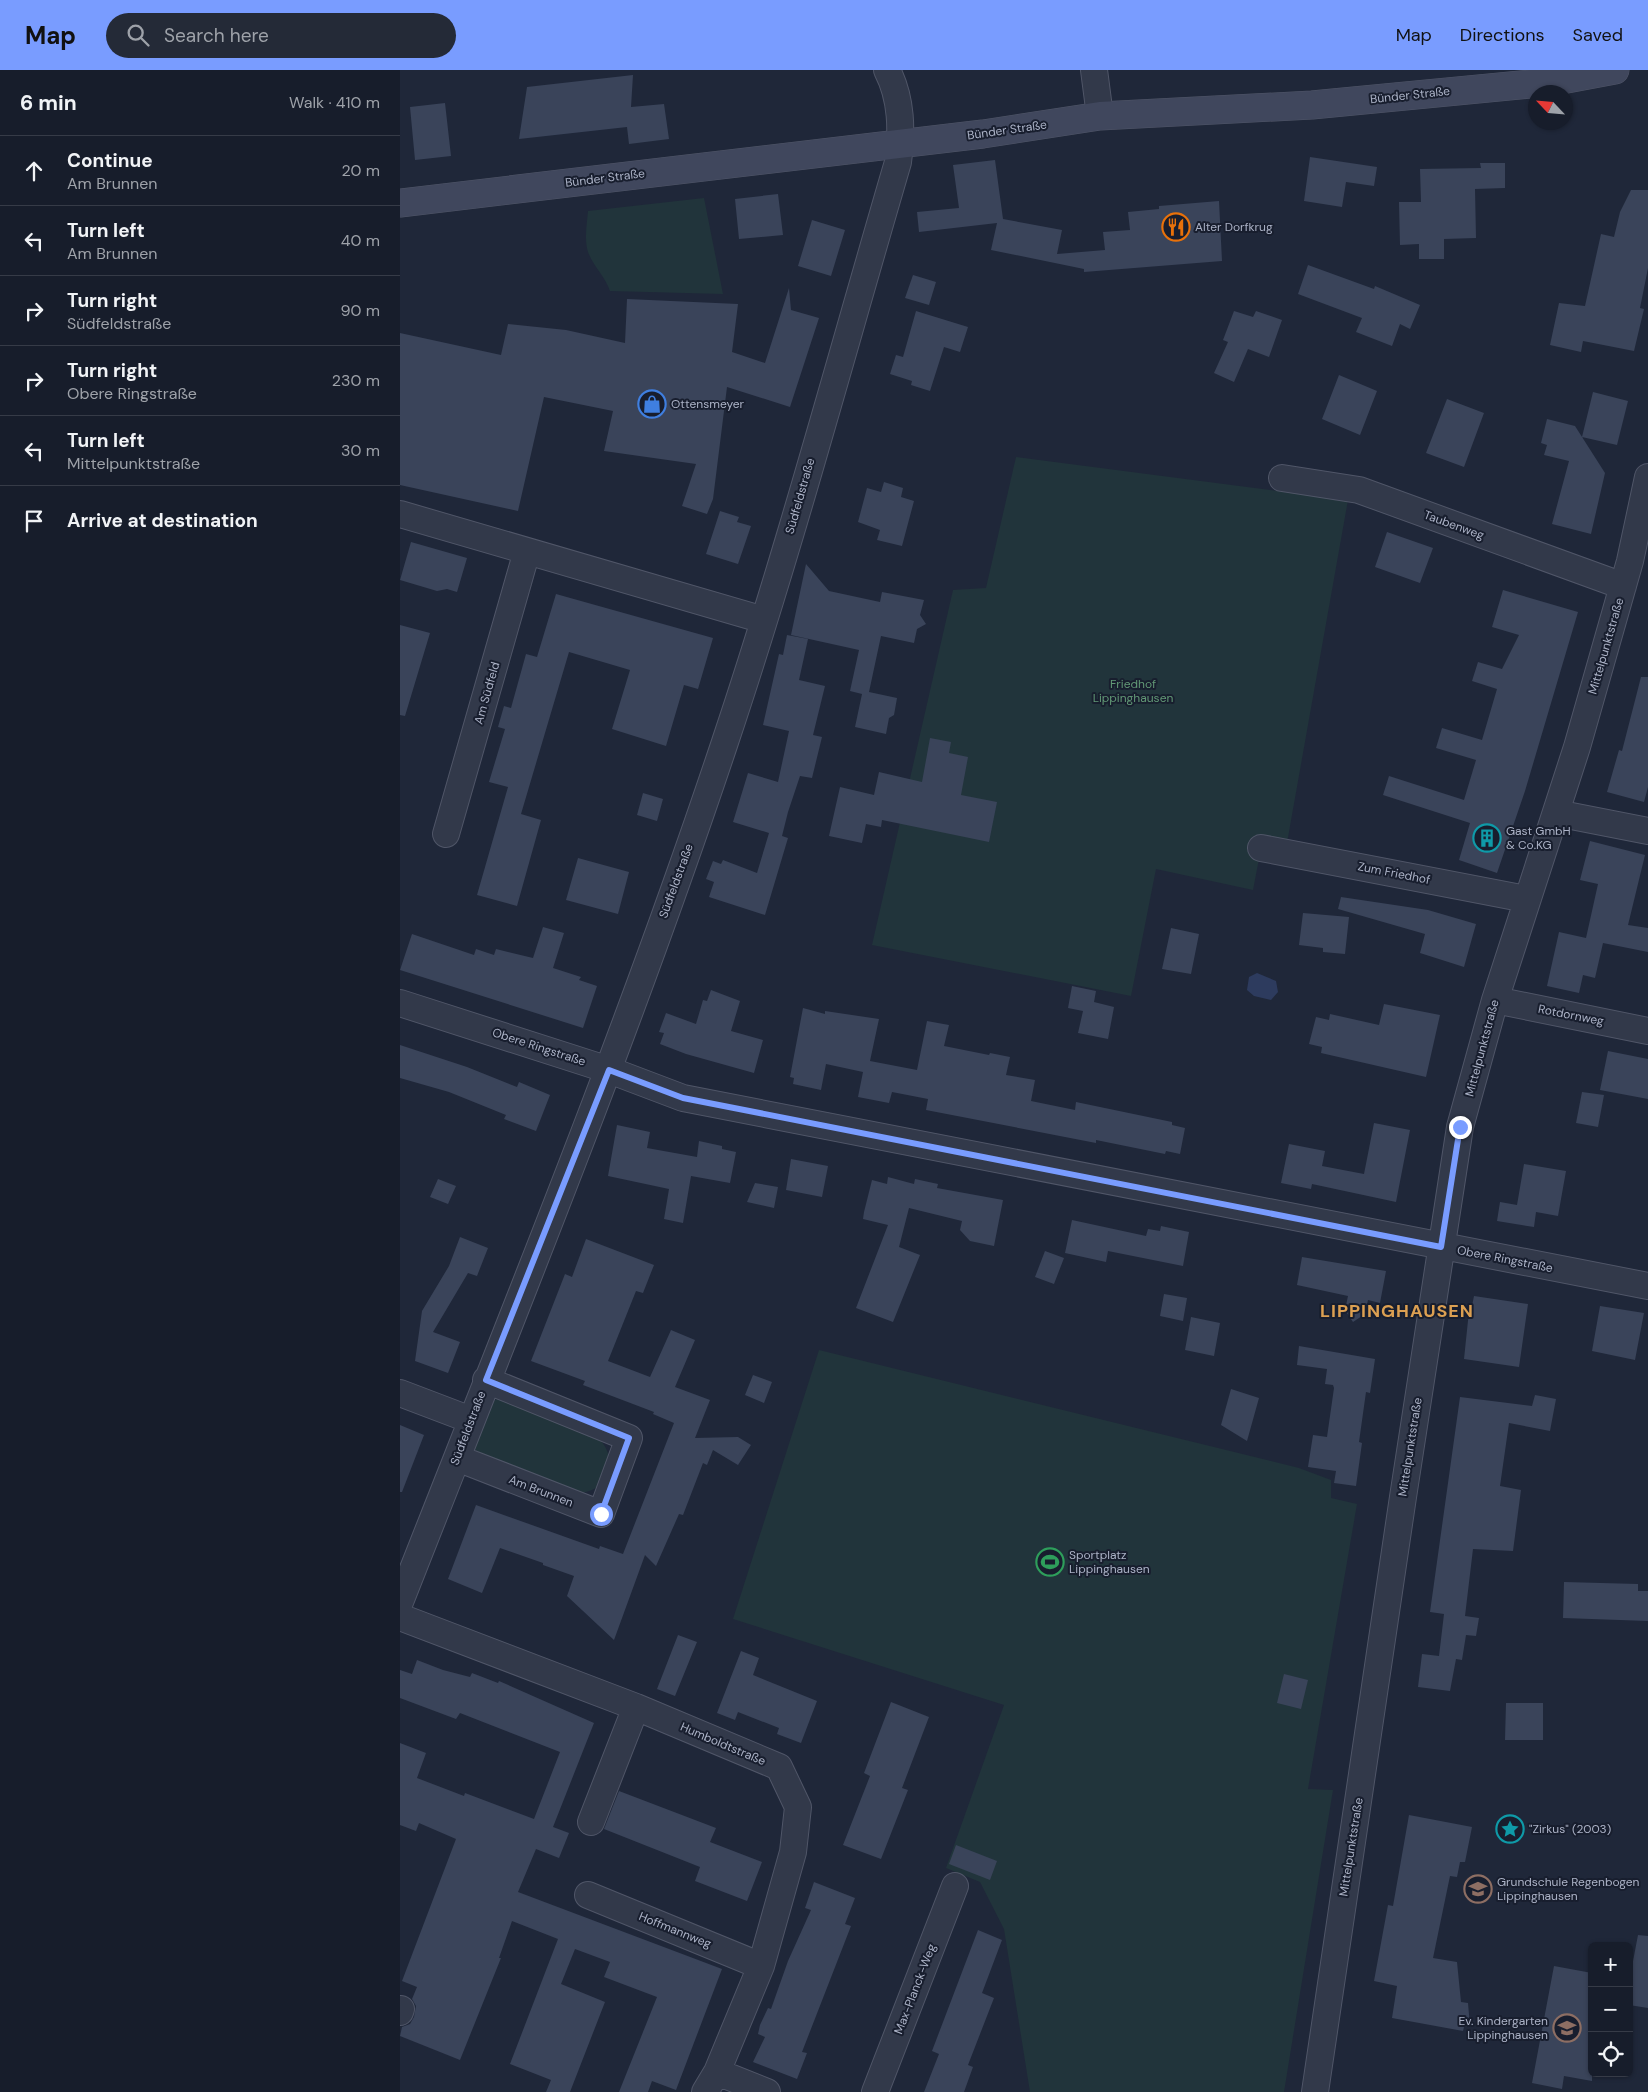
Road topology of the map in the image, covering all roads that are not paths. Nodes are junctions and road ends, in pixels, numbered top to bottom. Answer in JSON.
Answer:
{"nodes":[{"id":1,"x":887,"y":70,"type":"edge"},
{"id":2,"x":1094,"y":70,"type":"edge"},
{"id":3,"x":1615,"y":70,"type":"edge"},
{"id":4,"x":1100,"y":116,"type":"junction"},
{"id":5,"x":900,"y":143,"type":"junction"},
{"id":6,"x":400,"y":203,"type":"edge"},
{"id":7,"x":1648,"y":477,"type":"edge"},
{"id":8,"x":1282,"y":478,"type":"dead end"},
{"id":9,"x":400,"y":514,"type":"edge"},
{"id":10,"x":527,"y":551,"type":"junction"},
{"id":11,"x":1634,"y":571,"type":"edge"},
{"id":12,"x":764,"y":620,"type":"junction"},
{"id":13,"x":1556,"y":813,"type":"junction"},
{"id":14,"x":1648,"y":831,"type":"edge"},
{"id":15,"x":446,"y":834,"type":"dead end"},
{"id":16,"x":1261,"y":848,"type":"dead end"},
{"id":17,"x":1526,"y":899,"type":"junction"},
{"id":18,"x":1495,"y":1000,"type":"junction"},
{"id":19,"x":400,"y":1003,"type":"edge"},
{"id":20,"x":1648,"y":1031,"type":"edge"},
{"id":21,"x":609,"y":1070,"type":"junction"},
{"id":22,"x":1441,"y":1247,"type":"junction"},
{"id":23,"x":1648,"y":1286,"type":"edge"},
{"id":24,"x":486,"y":1380,"type":"junction"},
{"id":25,"x":400,"y":1393,"type":"edge"},
{"id":26,"x":471,"y":1420,"type":"junction"},
{"id":27,"x":457,"y":1458,"type":"junction"},
{"id":28,"x":400,"y":1602,"type":"edge"},
{"id":29,"x":400,"y":1617,"type":"edge"},
{"id":30,"x":636,"y":1706,"type":"junction"},
{"id":31,"x":590,"y":1822,"type":"dead end"},
{"id":32,"x":955,"y":1886,"type":"dead end"},
{"id":33,"x":588,"y":1895,"type":"dead end"},
{"id":34,"x":761,"y":1966,"type":"junction"},
{"id":35,"x":711,"y":2082,"type":"edge"},
{"id":36,"x":767,"y":2092,"type":"edge"},
{"id":37,"x":875,"y":2092,"type":"edge"},
{"id":38,"x":1315,"y":2092,"type":"edge"}],
"edges":[{"from":1,"to":5,"type":"street","name":"Südfeldstraße"},
{"from":2,"to":4,"type":"street"},
{"from":3,"to":4,"type":"main road","name":"Bünder Straße"},
{"from":4,"to":5,"type":"main road","name":"Bünder Straße"},
{"from":5,"to":6,"type":"main road","name":"Bünder Straße"},
{"from":5,"to":12,"type":"street","name":"Südfeldstraße"},
{"from":7,"to":11,"type":"street","name":"Mittelpunktstraße"},
{"from":8,"to":11,"type":"street","name":"Taubenweg"},
{"from":9,"to":10,"type":"street"},
{"from":10,"to":12,"type":"street"},
{"from":10,"to":15,"type":"street","name":"Am Südfeld"},
{"from":11,"to":13,"type":"street","name":"Mittelpunktstraße"},
{"from":12,"to":21,"type":"street","name":"Südfeldstraße"},
{"from":13,"to":14,"type":"street"},
{"from":13,"to":17,"type":"street","name":"Mittelpunktstraße"},
{"from":16,"to":17,"type":"street","name":"Zum Friedhof"},
{"from":17,"to":18,"type":"street","name":"Mittelpunktstraße"},
{"from":18,"to":20,"type":"street","name":"Rotdornweg"},
{"from":18,"to":22,"type":"street","name":"Mittelpunktstraße"},
{"from":19,"to":21,"type":"street","name":"Obere Ringstraße"},
{"from":21,"to":22,"type":"street","name":"Obere Ringstraße"},
{"from":21,"to":24,"type":"street","name":"Südfeldstraße"},
{"from":22,"to":23,"type":"street","name":"Obere Ringstraße"},
{"from":22,"to":38,"type":"street","name":"Mittelpunktstraße"},
{"from":24,"to":26,"type":"street","name":"Südfeldstraße"},
{"from":24,"to":27,"type":"street","name":"Am Brunnen"},
{"from":25,"to":26,"type":"street"},
{"from":26,"to":27,"type":"street","name":"Südfeldstraße"},
{"from":27,"to":28,"type":"street","name":"Südfeldstraße"},
{"from":29,"to":30,"type":"street","name":"Humboldtstraße"},
{"from":30,"to":31,"type":"street"},
{"from":30,"to":34,"type":"street","name":"Humboldtstraße"},
{"from":32,"to":37,"type":"street","name":"Max-Planck-Weg"},
{"from":33,"to":34,"type":"street","name":"Hoffmannweg"},
{"from":34,"to":35,"type":"street","name":"Humboldtstraße"},
{"from":35,"to":36,"type":"street"}]}
